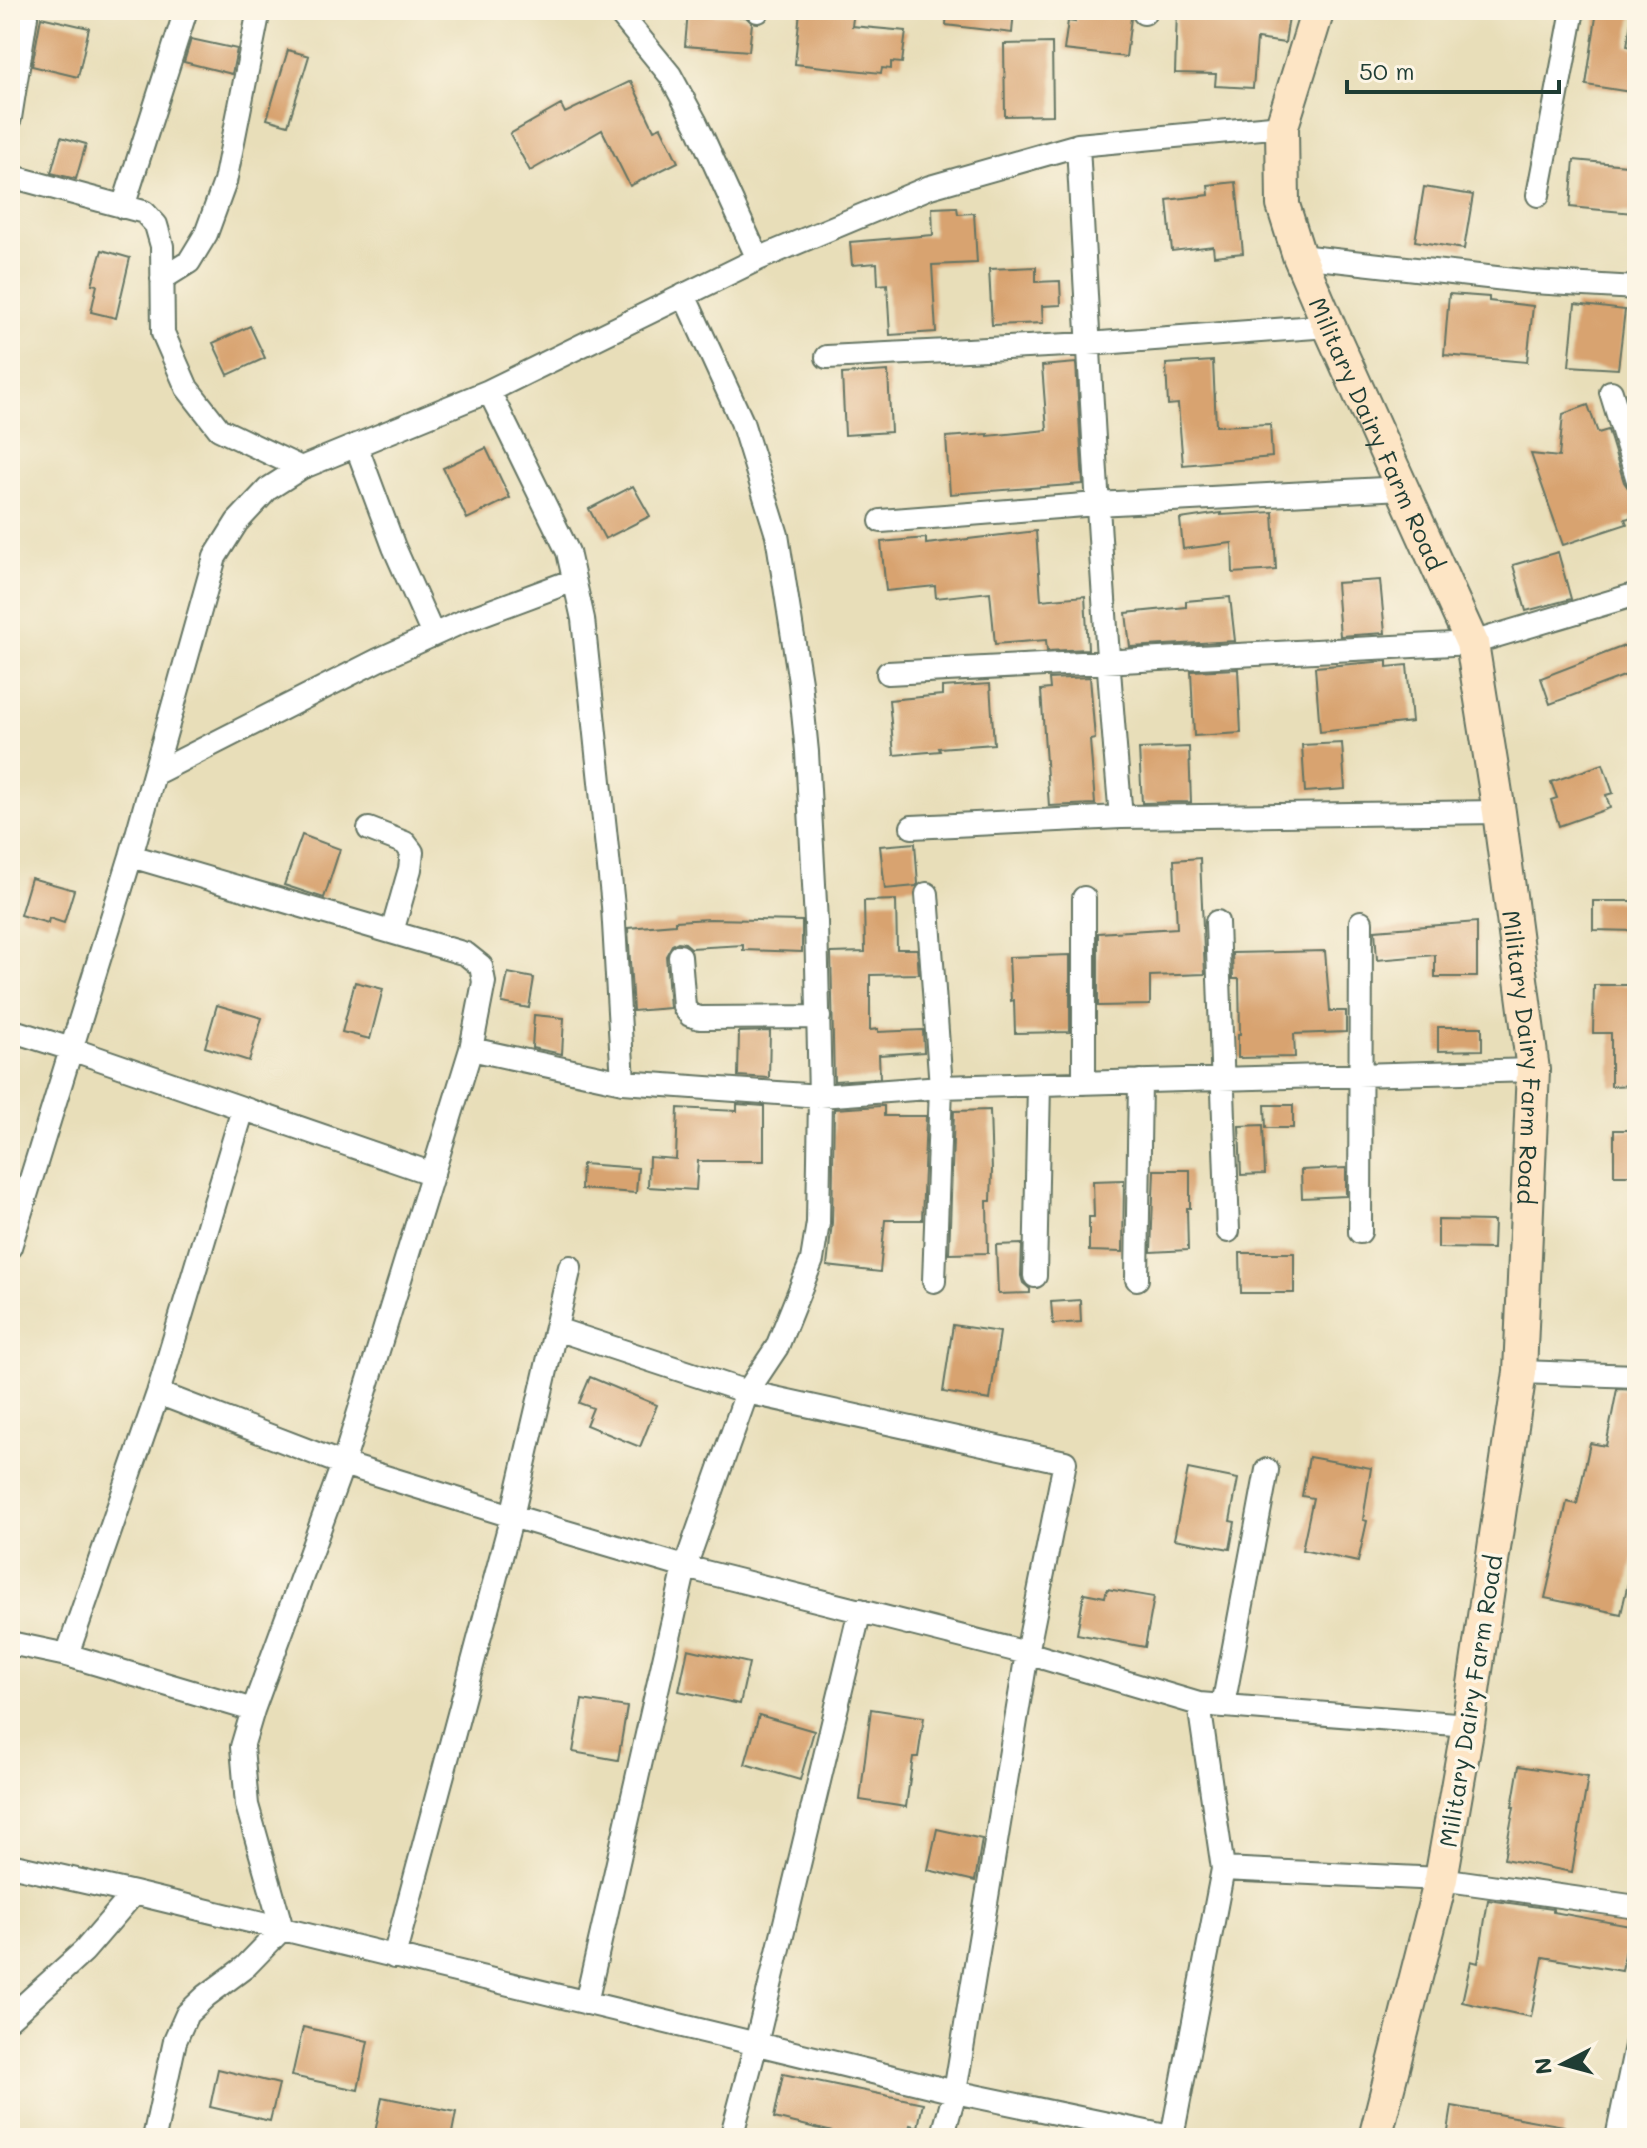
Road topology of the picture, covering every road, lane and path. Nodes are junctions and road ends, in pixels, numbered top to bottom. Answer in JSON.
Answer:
{"nodes":[{"id":1,"x":27,"y":10,"type":"edge"},
{"id":2,"x":186,"y":10,"type":"edge"},
{"id":3,"x":259,"y":10,"type":"edge"},
{"id":4,"x":617,"y":10,"type":"edge"},
{"id":5,"x":1318,"y":10,"type":"edge"},
{"id":6,"x":1573,"y":10,"type":"edge"},
{"id":7,"x":10,"y":118,"type":"edge"},
{"id":8,"x":1282,"y":126,"type":"junction"},
{"id":9,"x":1078,"y":145,"type":"junction"},
{"id":10,"x":10,"y":176,"type":"edge"},
{"id":11,"x":1538,"y":195,"type":"dead end"},
{"id":12,"x":123,"y":207,"type":"junction"},
{"id":13,"x":1299,"y":256,"type":"junction"},
{"id":14,"x":758,"y":259,"type":"junction"},
{"id":15,"x":162,"y":279,"type":"junction"},
{"id":16,"x":1637,"y":288,"type":"edge"},
{"id":17,"x":684,"y":295,"type":"junction"},
{"id":18,"x":1329,"y":326,"type":"junction"},
{"id":19,"x":1088,"y":344,"type":"junction"},
{"id":20,"x":827,"y":357,"type":"dead end"},
{"id":21,"x":489,"y":391,"type":"junction"},
{"id":22,"x":1611,"y":392,"type":"dead end"},
{"id":23,"x":356,"y":445,"type":"junction"},
{"id":24,"x":301,"y":468,"type":"junction"},
{"id":25,"x":1637,"y":477,"type":"edge"},
{"id":26,"x":1402,"y":488,"type":"junction"},
{"id":27,"x":1097,"y":504,"type":"junction"},
{"id":28,"x":881,"y":521,"type":"dead end"},
{"id":29,"x":574,"y":580,"type":"junction"},
{"id":30,"x":1637,"y":594,"type":"edge"},
{"id":31,"x":433,"y":635,"type":"junction"},
{"id":32,"x":1472,"y":643,"type":"junction"},
{"id":33,"x":1107,"y":663,"type":"junction"},
{"id":34,"x":888,"y":673,"type":"dead end"},
{"id":35,"x":154,"y":774,"type":"junction"},
{"id":36,"x":1499,"y":812,"type":"junction"},
{"id":37,"x":1121,"y":817,"type":"junction"},
{"id":38,"x":912,"y":827,"type":"dead end"},
{"id":39,"x":369,"y":829,"type":"dead end"},
{"id":40,"x":131,"y":856,"type":"junction"},
{"id":41,"x":927,"y":894,"type":"dead end"},
{"id":42,"x":1084,"y":898,"type":"dead end"},
{"id":43,"x":1217,"y":922,"type":"dead end"},
{"id":44,"x":1361,"y":922,"type":"dead end"},
{"id":45,"x":392,"y":932,"type":"junction"},
{"id":46,"x":680,"y":956,"type":"dead end"},
{"id":47,"x":819,"y":1017,"type":"junction"},
{"id":48,"x":10,"y":1030,"type":"edge"},
{"id":49,"x":71,"y":1049,"type":"junction"},
{"id":50,"x":471,"y":1049,"type":"junction"},
{"id":51,"x":1533,"y":1070,"type":"junction"},
{"id":52,"x":1361,"y":1075,"type":"junction"},
{"id":53,"x":1222,"y":1079,"type":"junction"},
{"id":54,"x":1140,"y":1081,"type":"junction"},
{"id":55,"x":623,"y":1082,"type":"junction"},
{"id":56,"x":1084,"y":1083,"type":"junction"},
{"id":57,"x":1039,"y":1084,"type":"junction"},
{"id":58,"x":941,"y":1087,"type":"junction"},
{"id":59,"x":820,"y":1096,"type":"junction"},
{"id":60,"x":243,"y":1109,"type":"junction"},
{"id":61,"x":433,"y":1174,"type":"junction"},
{"id":62,"x":1228,"y":1231,"type":"dead end"},
{"id":63,"x":1360,"y":1232,"type":"dead end"},
{"id":64,"x":10,"y":1247,"type":"edge"},
{"id":65,"x":570,"y":1267,"type":"dead end"},
{"id":66,"x":1035,"y":1276,"type":"dead end"},
{"id":67,"x":1137,"y":1279,"type":"dead end"},
{"id":68,"x":934,"y":1281,"type":"dead end"},
{"id":69,"x":556,"y":1329,"type":"junction"},
{"id":70,"x":1520,"y":1372,"type":"junction"},
{"id":71,"x":1637,"y":1376,"type":"edge"},
{"id":72,"x":747,"y":1392,"type":"junction"},
{"id":73,"x":158,"y":1393,"type":"junction"},
{"id":74,"x":343,"y":1464,"type":"junction"},
{"id":75,"x":1267,"y":1470,"type":"dead end"},
{"id":76,"x":512,"y":1516,"type":"junction"},
{"id":77,"x":685,"y":1567,"type":"junction"},
{"id":78,"x":860,"y":1610,"type":"junction"},
{"id":79,"x":10,"y":1643,"type":"edge"},
{"id":80,"x":1027,"y":1653,"type":"junction"},
{"id":81,"x":67,"y":1655,"type":"junction"},
{"id":82,"x":1199,"y":1704,"type":"junction"},
{"id":83,"x":1223,"y":1706,"type":"junction"},
{"id":84,"x":253,"y":1710,"type":"junction"},
{"id":85,"x":1468,"y":1725,"type":"junction"},
{"id":86,"x":10,"y":1865,"type":"edge"},
{"id":87,"x":1223,"y":1869,"type":"junction"},
{"id":88,"x":1441,"y":1879,"type":"junction"},
{"id":89,"x":134,"y":1893,"type":"junction"},
{"id":90,"x":1637,"y":1907,"type":"edge"},
{"id":91,"x":282,"y":1929,"type":"junction"},
{"id":92,"x":394,"y":1957,"type":"junction"},
{"id":93,"x":586,"y":2003,"type":"junction"},
{"id":94,"x":10,"y":2018,"type":"edge"},
{"id":95,"x":1637,"y":2041,"type":"edge"},
{"id":96,"x":756,"y":2044,"type":"junction"},
{"id":97,"x":955,"y":2092,"type":"junction"},
{"id":98,"x":1630,"y":2114,"type":"edge"},
{"id":99,"x":154,"y":2138,"type":"edge"},
{"id":100,"x":731,"y":2138,"type":"edge"},
{"id":101,"x":942,"y":2138,"type":"edge"},
{"id":102,"x":1174,"y":2138,"type":"edge"},
{"id":103,"x":1375,"y":2138,"type":"edge"},
{"id":104,"x":1617,"y":2138,"type":"edge"}],
"edges":[{"from":1,"to":7,"type":"street"},
{"from":2,"to":12,"type":"street"},
{"from":3,"to":15,"type":"street"},
{"from":4,"to":14,"type":"street"},
{"from":5,"to":8,"type":"main road","name":"Military Dairy Farm Road"},
{"from":6,"to":11,"type":"street"},
{"from":8,"to":9,"type":"street"},
{"from":8,"to":13,"type":"main road","name":"Military Dairy Farm Road"},
{"from":9,"to":14,"type":"street"},
{"from":9,"to":19,"type":"street"},
{"from":10,"to":12,"type":"street"},
{"from":12,"to":15,"type":"street"},
{"from":13,"to":16,"type":"street"},
{"from":13,"to":18,"type":"main road","name":"Military Dairy Farm Road"},
{"from":14,"to":17,"type":"street"},
{"from":15,"to":24,"type":"street"},
{"from":17,"to":21,"type":"street"},
{"from":17,"to":47,"type":"street"},
{"from":18,"to":19,"type":"street"},
{"from":18,"to":26,"type":"main road","name":"Military Dairy Farm Road"},
{"from":19,"to":20,"type":"street"},
{"from":19,"to":27,"type":"street"},
{"from":21,"to":23,"type":"street"},
{"from":21,"to":29,"type":"street"},
{"from":22,"to":25,"type":"street"},
{"from":23,"to":24,"type":"street"},
{"from":23,"to":31,"type":"street"},
{"from":24,"to":35,"type":"street"},
{"from":26,"to":27,"type":"street"},
{"from":26,"to":32,"type":"main road","name":"Military Dairy Farm Road"},
{"from":27,"to":28,"type":"street"},
{"from":27,"to":33,"type":"street"},
{"from":29,"to":31,"type":"street"},
{"from":29,"to":55,"type":"street"},
{"from":30,"to":32,"type":"street"},
{"from":31,"to":35,"type":"street"},
{"from":32,"to":33,"type":"street"},
{"from":32,"to":36,"type":"main road","name":"Military Dairy Farm Road"},
{"from":33,"to":34,"type":"street"},
{"from":33,"to":37,"type":"street"},
{"from":35,"to":40,"type":"street"},
{"from":36,"to":37,"type":"street"},
{"from":36,"to":51,"type":"main road","name":"Military Dairy Farm Road"},
{"from":37,"to":38,"type":"street"},
{"from":39,"to":45,"type":"street"},
{"from":40,"to":45,"type":"street"},
{"from":40,"to":49,"type":"street"},
{"from":41,"to":58,"type":"street"},
{"from":42,"to":56,"type":"street"},
{"from":43,"to":53,"type":"street"},
{"from":44,"to":52,"type":"street"},
{"from":45,"to":50,"type":"street"},
{"from":46,"to":47,"type":"street"},
{"from":47,"to":59,"type":"street"},
{"from":48,"to":49,"type":"street"},
{"from":49,"to":60,"type":"street"},
{"from":49,"to":64,"type":"street"},
{"from":50,"to":55,"type":"street"},
{"from":50,"to":61,"type":"street"},
{"from":51,"to":52,"type":"street"},
{"from":51,"to":70,"type":"main road","name":"Military Dairy Farm Road"},
{"from":52,"to":53,"type":"street"},
{"from":52,"to":63,"type":"street"},
{"from":53,"to":54,"type":"street"},
{"from":53,"to":62,"type":"street"},
{"from":54,"to":56,"type":"street"},
{"from":54,"to":67,"type":"street"},
{"from":55,"to":59,"type":"street"},
{"from":56,"to":57,"type":"street"},
{"from":57,"to":58,"type":"street"},
{"from":57,"to":66,"type":"street"},
{"from":58,"to":59,"type":"street"},
{"from":58,"to":68,"type":"street"},
{"from":59,"to":72,"type":"street"},
{"from":60,"to":61,"type":"street"},
{"from":60,"to":73,"type":"street"},
{"from":61,"to":74,"type":"street"},
{"from":65,"to":69,"type":"street"},
{"from":69,"to":72,"type":"street"},
{"from":69,"to":76,"type":"street"},
{"from":70,"to":71,"type":"street"},
{"from":70,"to":85,"type":"main road","name":"Military Dairy Farm Road"},
{"from":72,"to":77,"type":"street"},
{"from":72,"to":80,"type":"street"},
{"from":73,"to":74,"type":"street"},
{"from":73,"to":81,"type":"street"},
{"from":74,"to":76,"type":"street"},
{"from":74,"to":84,"type":"street"},
{"from":75,"to":83,"type":"street"},
{"from":76,"to":77,"type":"street"},
{"from":76,"to":92,"type":"street"},
{"from":77,"to":78,"type":"street"},
{"from":77,"to":93,"type":"street"},
{"from":78,"to":80,"type":"street"},
{"from":78,"to":96,"type":"street"},
{"from":79,"to":81,"type":"street"},
{"from":80,"to":82,"type":"street"},
{"from":80,"to":97,"type":"street"},
{"from":81,"to":84,"type":"street"},
{"from":82,"to":83,"type":"street"},
{"from":82,"to":87,"type":"street"},
{"from":83,"to":85,"type":"street"},
{"from":84,"to":91,"type":"street"},
{"from":85,"to":88,"type":"main road","name":"Military Dairy Farm Road"},
{"from":86,"to":89,"type":"street"},
{"from":87,"to":88,"type":"street"},
{"from":87,"to":102,"type":"street"},
{"from":88,"to":90,"type":"street"},
{"from":88,"to":103,"type":"main road","name":"Military Dairy Farm Road"},
{"from":89,"to":91,"type":"street"},
{"from":89,"to":94,"type":"street"},
{"from":91,"to":92,"type":"street"},
{"from":91,"to":99,"type":"street"},
{"from":92,"to":93,"type":"street"},
{"from":93,"to":96,"type":"street"},
{"from":95,"to":98,"type":"street"},
{"from":96,"to":97,"type":"street"},
{"from":96,"to":100,"type":"street"},
{"from":97,"to":101,"type":"street"},
{"from":97,"to":102,"type":"street"},
{"from":98,"to":104,"type":"street"}]}
